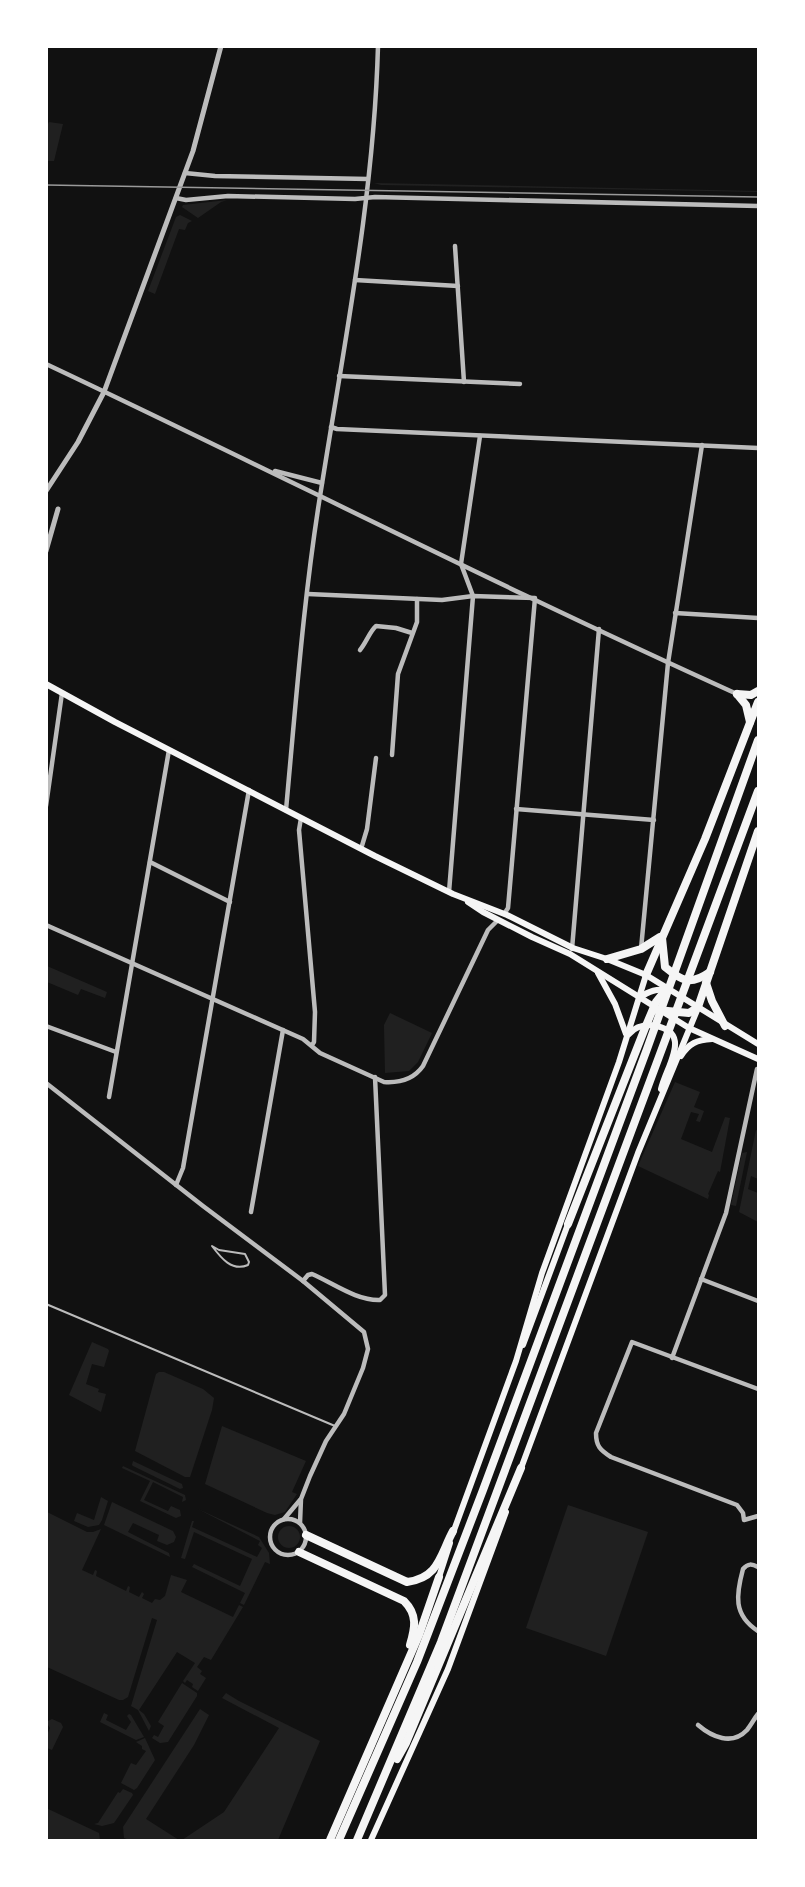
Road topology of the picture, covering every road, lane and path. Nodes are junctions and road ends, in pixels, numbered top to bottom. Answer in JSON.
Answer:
{"nodes":[{"id":1,"x":221,"y":46,"type":"edge"},
{"id":2,"x":378,"y":46,"type":"edge"},
{"id":3,"x":185,"y":172,"type":"junction"},
{"id":4,"x":368,"y":179,"type":"junction"},
{"id":5,"x":176,"y":198,"type":"junction"},
{"id":6,"x":366,"y":198,"type":"junction"},
{"id":7,"x":759,"y":206,"type":"edge"},
{"id":8,"x":456,"y":246,"type":"dead end"},
{"id":9,"x":355,"y":280,"type":"junction"},
{"id":10,"x":458,"y":286,"type":"junction"},
{"id":11,"x":46,"y":364,"type":"edge"},
{"id":12,"x":339,"y":376,"type":"junction"},
{"id":13,"x":464,"y":382,"type":"junction"},
{"id":14,"x":520,"y":384,"type":"dead end"},
{"id":15,"x":104,"y":392,"type":"junction"},
{"id":16,"x":332,"y":427,"type":"junction"},
{"id":17,"x":480,"y":436,"type":"junction"},
{"id":18,"x":702,"y":445,"type":"junction"},
{"id":19,"x":759,"y":448,"type":"edge"},
{"id":20,"x":266,"y":469,"type":"junction"},
{"id":21,"x":322,"y":483,"type":"junction"},
{"id":22,"x":46,"y":491,"type":"edge"},
{"id":23,"x":320,"y":495,"type":"junction"},
{"id":24,"x":58,"y":509,"type":"dead end"},
{"id":25,"x":46,"y":551,"type":"edge"},
{"id":26,"x":461,"y":564,"type":"junction"},
{"id":27,"x":308,"y":594,"type":"junction"},
{"id":28,"x":473,"y":596,"type":"junction"},
{"id":29,"x":535,"y":598,"type":"junction"},
{"id":30,"x":417,"y":599,"type":"junction"},
{"id":31,"x":675,"y":613,"type":"junction"},
{"id":32,"x":759,"y":618,"type":"edge"},
{"id":33,"x":599,"y":629,"type":"junction"},
{"id":34,"x":412,"y":633,"type":"junction"},
{"id":35,"x":360,"y":650,"type":"dead end"},
{"id":36,"x":668,"y":663,"type":"junction"},
{"id":37,"x":46,"y":684,"type":"edge"},
{"id":38,"x":759,"y":691,"type":"edge"},
{"id":39,"x":62,"y":693,"type":"junction"},
{"id":40,"x":737,"y":694,"type":"junction"},
{"id":41,"x":759,"y":702,"type":"edge"},
{"id":42,"x":750,"y":722,"type":"junction"},
{"id":43,"x":759,"y":740,"type":"edge"},
{"id":44,"x":169,"y":750,"type":"junction"},
{"id":45,"x":392,"y":755,"type":"dead end"},
{"id":46,"x":376,"y":758,"type":"dead end"},
{"id":47,"x":249,"y":790,"type":"junction"},
{"id":48,"x":759,"y":791,"type":"edge"},
{"id":49,"x":46,"y":806,"type":"edge"},
{"id":50,"x":516,"y":809,"type":"junction"},
{"id":51,"x":286,"y":810,"type":"junction"},
{"id":52,"x":585,"y":814,"type":"junction"},
{"id":53,"x":301,"y":818,"type":"junction"},
{"id":54,"x":654,"y":820,"type":"junction"},
{"id":55,"x":759,"y":831,"type":"edge"},
{"id":56,"x":361,"y":849,"type":"junction"},
{"id":57,"x":150,"y":862,"type":"junction"},
{"id":58,"x":449,"y":892,"type":"junction"},
{"id":59,"x":463,"y":898,"type":"junction"},
{"id":60,"x":230,"y":902,"type":"junction"},
{"id":61,"x":504,"y":914,"type":"junction"},
{"id":62,"x":498,"y":920,"type":"junction"},
{"id":63,"x":46,"y":925,"type":"edge"},
{"id":64,"x":546,"y":934,"type":"junction"},
{"id":65,"x":661,"y":936,"type":"junction"},
{"id":66,"x":532,"y":937,"type":"junction"},
{"id":67,"x":641,"y":949,"type":"junction"},
{"id":68,"x":572,"y":951,"type":"junction"},
{"id":69,"x":607,"y":959,"type":"junction"},
{"id":70,"x":131,"y":963,"type":"junction"},
{"id":71,"x":596,"y":970,"type":"junction"},
{"id":72,"x":710,"y":972,"type":"junction"},
{"id":73,"x":646,"y":975,"type":"junction"},
{"id":74,"x":706,"y":983,"type":"junction"},
{"id":75,"x":672,"y":989,"type":"junction"},
{"id":76,"x":212,"y":998,"type":"junction"},
{"id":77,"x":639,"y":998,"type":"junction"},
{"id":78,"x":698,"y":1007,"type":"junction"},
{"id":79,"x":657,"y":1010,"type":"junction"},
{"id":80,"x":46,"y":1026,"type":"edge"},
{"id":81,"x":725,"y":1026,"type":"junction"},
{"id":82,"x":689,"y":1028,"type":"junction"},
{"id":83,"x":283,"y":1030,"type":"junction"},
{"id":84,"x":627,"y":1038,"type":"junction"},
{"id":85,"x":713,"y":1039,"type":"junction"},
{"id":86,"x":759,"y":1044,"type":"edge"},
{"id":87,"x":312,"y":1045,"type":"junction"},
{"id":88,"x":116,"y":1052,"type":"junction"},
{"id":89,"x":759,"y":1059,"type":"edge"},
{"id":90,"x":674,"y":1066,"type":"junction"},
{"id":91,"x":758,"y":1069,"type":"edge"},
{"id":92,"x":375,"y":1077,"type":"junction"},
{"id":93,"x":46,"y":1083,"type":"edge"},
{"id":94,"x":109,"y":1097,"type":"dead end"},
{"id":95,"x":656,"y":1107,"type":"junction"},
{"id":96,"x":176,"y":1185,"type":"junction"},
{"id":97,"x":251,"y":1212,"type":"dead end"},
{"id":98,"x":568,"y":1224,"type":"joint"},
{"id":99,"x":212,"y":1246,"type":"joint"},
{"id":100,"x":701,"y":1279,"type":"junction"},
{"id":101,"x":303,"y":1281,"type":"junction"},
{"id":102,"x":759,"y":1301,"type":"edge"},
{"id":103,"x":46,"y":1304,"type":"edge"},
{"id":104,"x":672,"y":1358,"type":"junction"},
{"id":105,"x":516,"y":1361,"type":"junction"},
{"id":106,"x":759,"y":1389,"type":"edge"},
{"id":107,"x":335,"y":1426,"type":"junction"},
{"id":108,"x":521,"y":1468,"type":"junction"},
{"id":109,"x":301,"y":1499,"type":"junction"},
{"id":110,"x":759,"y":1516,"type":"edge"},
{"id":111,"x":284,"y":1519,"type":"junction"},
{"id":112,"x":300,"y":1523,"type":"junction"},
{"id":113,"x":453,"y":1531,"type":"junction"},
{"id":114,"x":306,"y":1534,"type":"junction"},
{"id":115,"x":300,"y":1551,"type":"junction"},
{"id":116,"x":759,"y":1567,"type":"edge"},
{"id":117,"x":439,"y":1577,"type":"joint"},
{"id":118,"x":759,"y":1631,"type":"edge"},
{"id":119,"x":404,"y":1667,"type":"junction"},
{"id":120,"x":759,"y":1714,"type":"edge"},
{"id":121,"x":698,"y":1725,"type":"dead end"},
{"id":122,"x":383,"y":1783,"type":"junction"},
{"id":123,"x":330,"y":1840,"type":"edge"},
{"id":124,"x":339,"y":1840,"type":"edge"},
{"id":125,"x":357,"y":1840,"type":"edge"},
{"id":126,"x":371,"y":1840,"type":"edge"}],
"edges":[{"from":1,"to":3,"type":"street"},
{"from":2,"to":4,"type":"street"},
{"from":3,"to":4,"type":"street"},
{"from":3,"to":5,"type":"street"},
{"from":4,"to":6,"type":"street"},
{"from":5,"to":6,"type":"street"},
{"from":5,"to":15,"type":"street"},
{"from":6,"to":7,"type":"street"},
{"from":6,"to":9,"type":"street"},
{"from":8,"to":10,"type":"street"},
{"from":9,"to":10,"type":"street"},
{"from":9,"to":12,"type":"street"},
{"from":10,"to":13,"type":"street"},
{"from":11,"to":15,"type":"street"},
{"from":12,"to":13,"type":"street"},
{"from":12,"to":16,"type":"street"},
{"from":13,"to":14,"type":"street"},
{"from":15,"to":20,"type":"street"},
{"from":15,"to":22,"type":"street"},
{"from":16,"to":17,"type":"street"},
{"from":16,"to":21,"type":"street"},
{"from":17,"to":18,"type":"street"},
{"from":17,"to":26,"type":"street"},
{"from":18,"to":19,"type":"street"},
{"from":18,"to":31,"type":"street"},
{"from":20,"to":21,"type":"street"},
{"from":20,"to":23,"type":"street"},
{"from":21,"to":23,"type":"street"},
{"from":23,"to":26,"type":"street"},
{"from":23,"to":27,"type":"street"},
{"from":24,"to":25,"type":"street"},
{"from":26,"to":28,"type":"street"},
{"from":26,"to":29,"type":"street"},
{"from":27,"to":30,"type":"street"},
{"from":27,"to":51,"type":"street"},
{"from":28,"to":29,"type":"street"},
{"from":28,"to":30,"type":"street"},
{"from":28,"to":58,"type":"street"},
{"from":29,"to":33,"type":"street"},
{"from":29,"to":50,"type":"street"},
{"from":30,"to":34,"type":"street"},
{"from":31,"to":32,"type":"street"},
{"from":31,"to":36,"type":"street"},
{"from":33,"to":36,"type":"street"},
{"from":33,"to":52,"type":"street"},
{"from":34,"to":35,"type":"street"},
{"from":34,"to":45,"type":"street"},
{"from":36,"to":40,"type":"street"},
{"from":36,"to":54,"type":"street"},
{"from":37,"to":39,"type":"main road"},
{"from":38,"to":40,"type":"highway"},
{"from":39,"to":44,"type":"main road"},
{"from":39,"to":49,"type":"street"},
{"from":40,"to":42,"type":"highway"},
{"from":41,"to":42,"type":"highway"},
{"from":42,"to":65,"type":"highway"},
{"from":43,"to":75,"type":"highway"},
{"from":44,"to":47,"type":"main road"},
{"from":44,"to":57,"type":"street"},
{"from":46,"to":56,"type":"street"},
{"from":47,"to":51,"type":"main road"},
{"from":47,"to":60,"type":"street"},
{"from":48,"to":122,"type":"highway"},
{"from":50,"to":52,"type":"street"},
{"from":50,"to":61,"type":"street"},
{"from":51,"to":53,"type":"main road"},
{"from":52,"to":54,"type":"street"},
{"from":52,"to":68,"type":"street"},
{"from":53,"to":56,"type":"main road"},
{"from":53,"to":87,"type":"street"},
{"from":54,"to":67,"type":"street"},
{"from":55,"to":72,"type":"highway"},
{"from":56,"to":58,"type":"main road"},
{"from":57,"to":60,"type":"street"},
{"from":57,"to":70,"type":"street"},
{"from":58,"to":59,"type":"main road"},
{"from":59,"to":61,"type":"main road"},
{"from":59,"to":62,"type":"main road"},
{"from":60,"to":76,"type":"street"},
{"from":61,"to":64,"type":"main road"},
{"from":62,"to":66,"type":"main road"},
{"from":62,"to":92,"type":"street"},
{"from":63,"to":70,"type":"street"},
{"from":64,"to":66,"type":"street"},
{"from":64,"to":68,"type":"main road"},
{"from":65,"to":67,"type":"highway"},
{"from":65,"to":72,"type":"highway"},
{"from":65,"to":73,"type":"highway"},
{"from":66,"to":68,"type":"main road"},
{"from":67,"to":69,"type":"highway"},
{"from":68,"to":69,"type":"main road"},
{"from":68,"to":71,"type":"main road"},
{"from":69,"to":73,"type":"main road"},
{"from":70,"to":76,"type":"street"},
{"from":70,"to":88,"type":"street"},
{"from":71,"to":77,"type":"main road"},
{"from":71,"to":84,"type":"main road"},
{"from":72,"to":74,"type":"highway"},
{"from":73,"to":75,"type":"main road"},
{"from":73,"to":77,"type":"main road"},
{"from":74,"to":78,"type":"highway"},
{"from":74,"to":81,"type":"highway"},
{"from":75,"to":77,"type":"main road"},
{"from":75,"to":78,"type":"main road"},
{"from":75,"to":98,"type":"highway"},
{"from":75,"to":124,"type":"highway"},
{"from":76,"to":83,"type":"street"},
{"from":76,"to":96,"type":"street"},
{"from":77,"to":79,"type":"main road"},
{"from":77,"to":84,"type":"main road"},
{"from":78,"to":79,"type":"highway"},
{"from":78,"to":81,"type":"main road"},
{"from":78,"to":82,"type":"main road"},
{"from":79,"to":82,"type":"main road"},
{"from":80,"to":88,"type":"street"},
{"from":81,"to":86,"type":"main road"},
{"from":82,"to":85,"type":"main road"},
{"from":82,"to":90,"type":"main road"},
{"from":83,"to":87,"type":"street"},
{"from":83,"to":97,"type":"street"},
{"from":84,"to":95,"type":"main road"},
{"from":84,"to":105,"type":"main road"},
{"from":85,"to":89,"type":"main road"},
{"from":85,"to":90,"type":"main road"},
{"from":87,"to":92,"type":"street"},
{"from":88,"to":94,"type":"street"},
{"from":90,"to":95,"type":"main road"},
{"from":91,"to":100,"type":"street"},
{"from":92,"to":101,"type":"street"},
{"from":93,"to":96,"type":"street"},
{"from":95,"to":108,"type":"main road"},
{"from":96,"to":101,"type":"street"},
{"from":98,"to":105,"type":"main road"},
{"from":99,"to":99,"type":"lane"},
{"from":100,"to":102,"type":"street"},
{"from":100,"to":104,"type":"street"},
{"from":101,"to":107,"type":"street"},
{"from":103,"to":107,"type":"lane"},
{"from":104,"to":106,"type":"street"},
{"from":104,"to":110,"type":"street"},
{"from":105,"to":113,"type":"main road"},
{"from":107,"to":109,"type":"street"},
{"from":108,"to":122,"type":"highway"},
{"from":108,"to":126,"type":"main road"},
{"from":109,"to":111,"type":"street"},
{"from":109,"to":112,"type":"street"},
{"from":111,"to":112,"type":"street"},
{"from":111,"to":115,"type":"street"},
{"from":112,"to":114,"type":"street"},
{"from":113,"to":114,"type":"highway"},
{"from":113,"to":117,"type":"main road"},
{"from":114,"to":115,"type":"street"},
{"from":115,"to":119,"type":"highway"},
{"from":116,"to":118,"type":"street"},
{"from":117,"to":119,"type":"highway"},
{"from":119,"to":123,"type":"highway"},
{"from":120,"to":121,"type":"street"},
{"from":122,"to":125,"type":"highway"}]}
